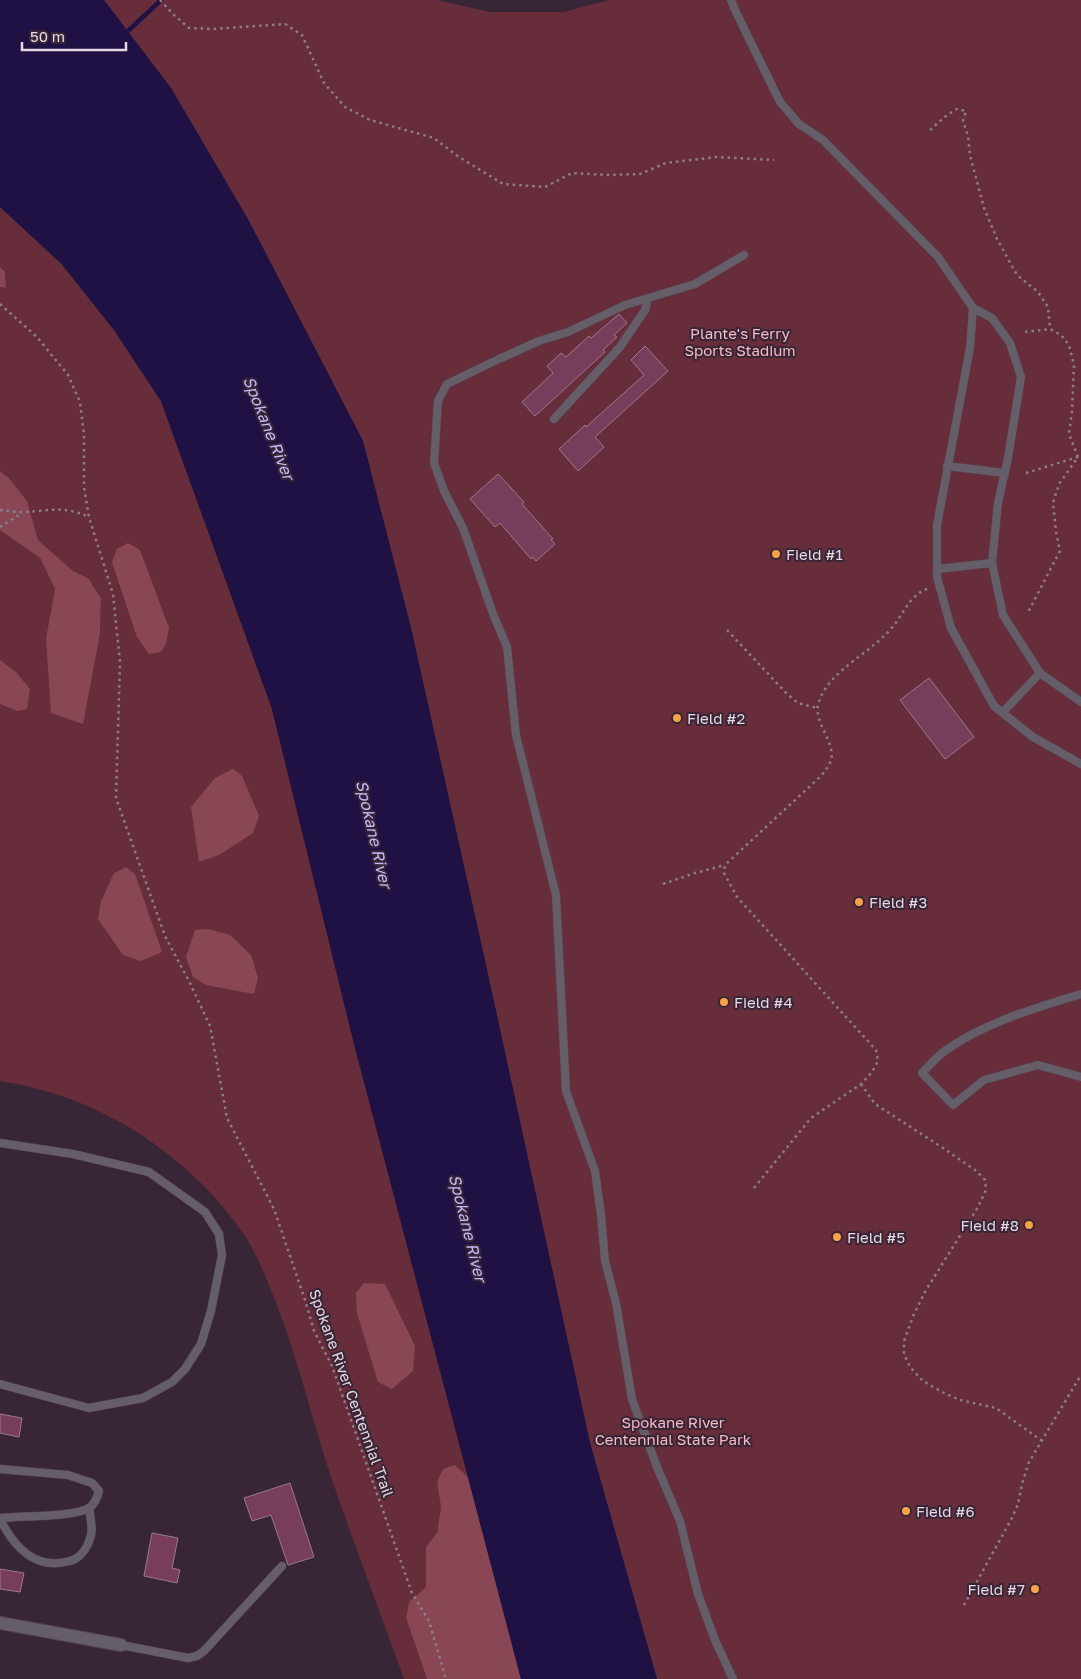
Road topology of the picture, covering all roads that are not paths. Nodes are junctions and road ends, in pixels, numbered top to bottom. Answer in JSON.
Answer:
{"nodes":[{"id":1,"x":732,"y":0,"type":"edge"},
{"id":2,"x":744,"y":255,"type":"dead end"},
{"id":3,"x":648,"y":298,"type":"junction"},
{"id":4,"x":973,"y":308,"type":"junction"},
{"id":5,"x":554,"y":419,"type":"dead end"},
{"id":6,"x":947,"y":466,"type":"junction"},
{"id":7,"x":1004,"y":473,"type":"junction"},
{"id":8,"x":992,"y":563,"type":"junction"},
{"id":9,"x":937,"y":569,"type":"junction"},
{"id":10,"x":1040,"y":673,"type":"junction"},
{"id":11,"x":1081,"y":702,"type":"edge"},
{"id":12,"x":1003,"y":712,"type":"junction"},
{"id":13,"x":1081,"y":764,"type":"edge"},
{"id":14,"x":1081,"y":994,"type":"edge"},
{"id":15,"x":1081,"y":1077,"type":"edge"},
{"id":16,"x":0,"y":1143,"type":"edge"},
{"id":17,"x":0,"y":1384,"type":"edge"},
{"id":18,"x":0,"y":1469,"type":"edge"},
{"id":19,"x":90,"y":1508,"type":"junction"},
{"id":20,"x":0,"y":1518,"type":"edge"},
{"id":21,"x":282,"y":1566,"type":"dead end"},
{"id":22,"x":0,"y":1623,"type":"edge"},
{"id":23,"x":121,"y":1645,"type":"joint"},
{"id":24,"x":733,"y":1679,"type":"edge"}],
"edges":[{"from":1,"to":4,"type":"lane"},
{"from":2,"to":3,"type":"lane"},
{"from":3,"to":5,"type":"lane"},
{"from":3,"to":24,"type":"lane"},
{"from":4,"to":6,"type":"lane"},
{"from":4,"to":7,"type":"lane"},
{"from":6,"to":7,"type":"lane"},
{"from":6,"to":9,"type":"lane"},
{"from":7,"to":8,"type":"lane"},
{"from":8,"to":9,"type":"lane"},
{"from":8,"to":10,"type":"lane"},
{"from":9,"to":12,"type":"lane"},
{"from":10,"to":11,"type":"lane"},
{"from":10,"to":12,"type":"lane"},
{"from":12,"to":13,"type":"lane"},
{"from":14,"to":15,"type":"lane"},
{"from":16,"to":17,"type":"lane"},
{"from":18,"to":19,"type":"lane"},
{"from":19,"to":20,"type":"lane"},
{"from":19,"to":20,"type":"lane"},
{"from":21,"to":23,"type":"lane"},
{"from":22,"to":23,"type":"street"}]}
